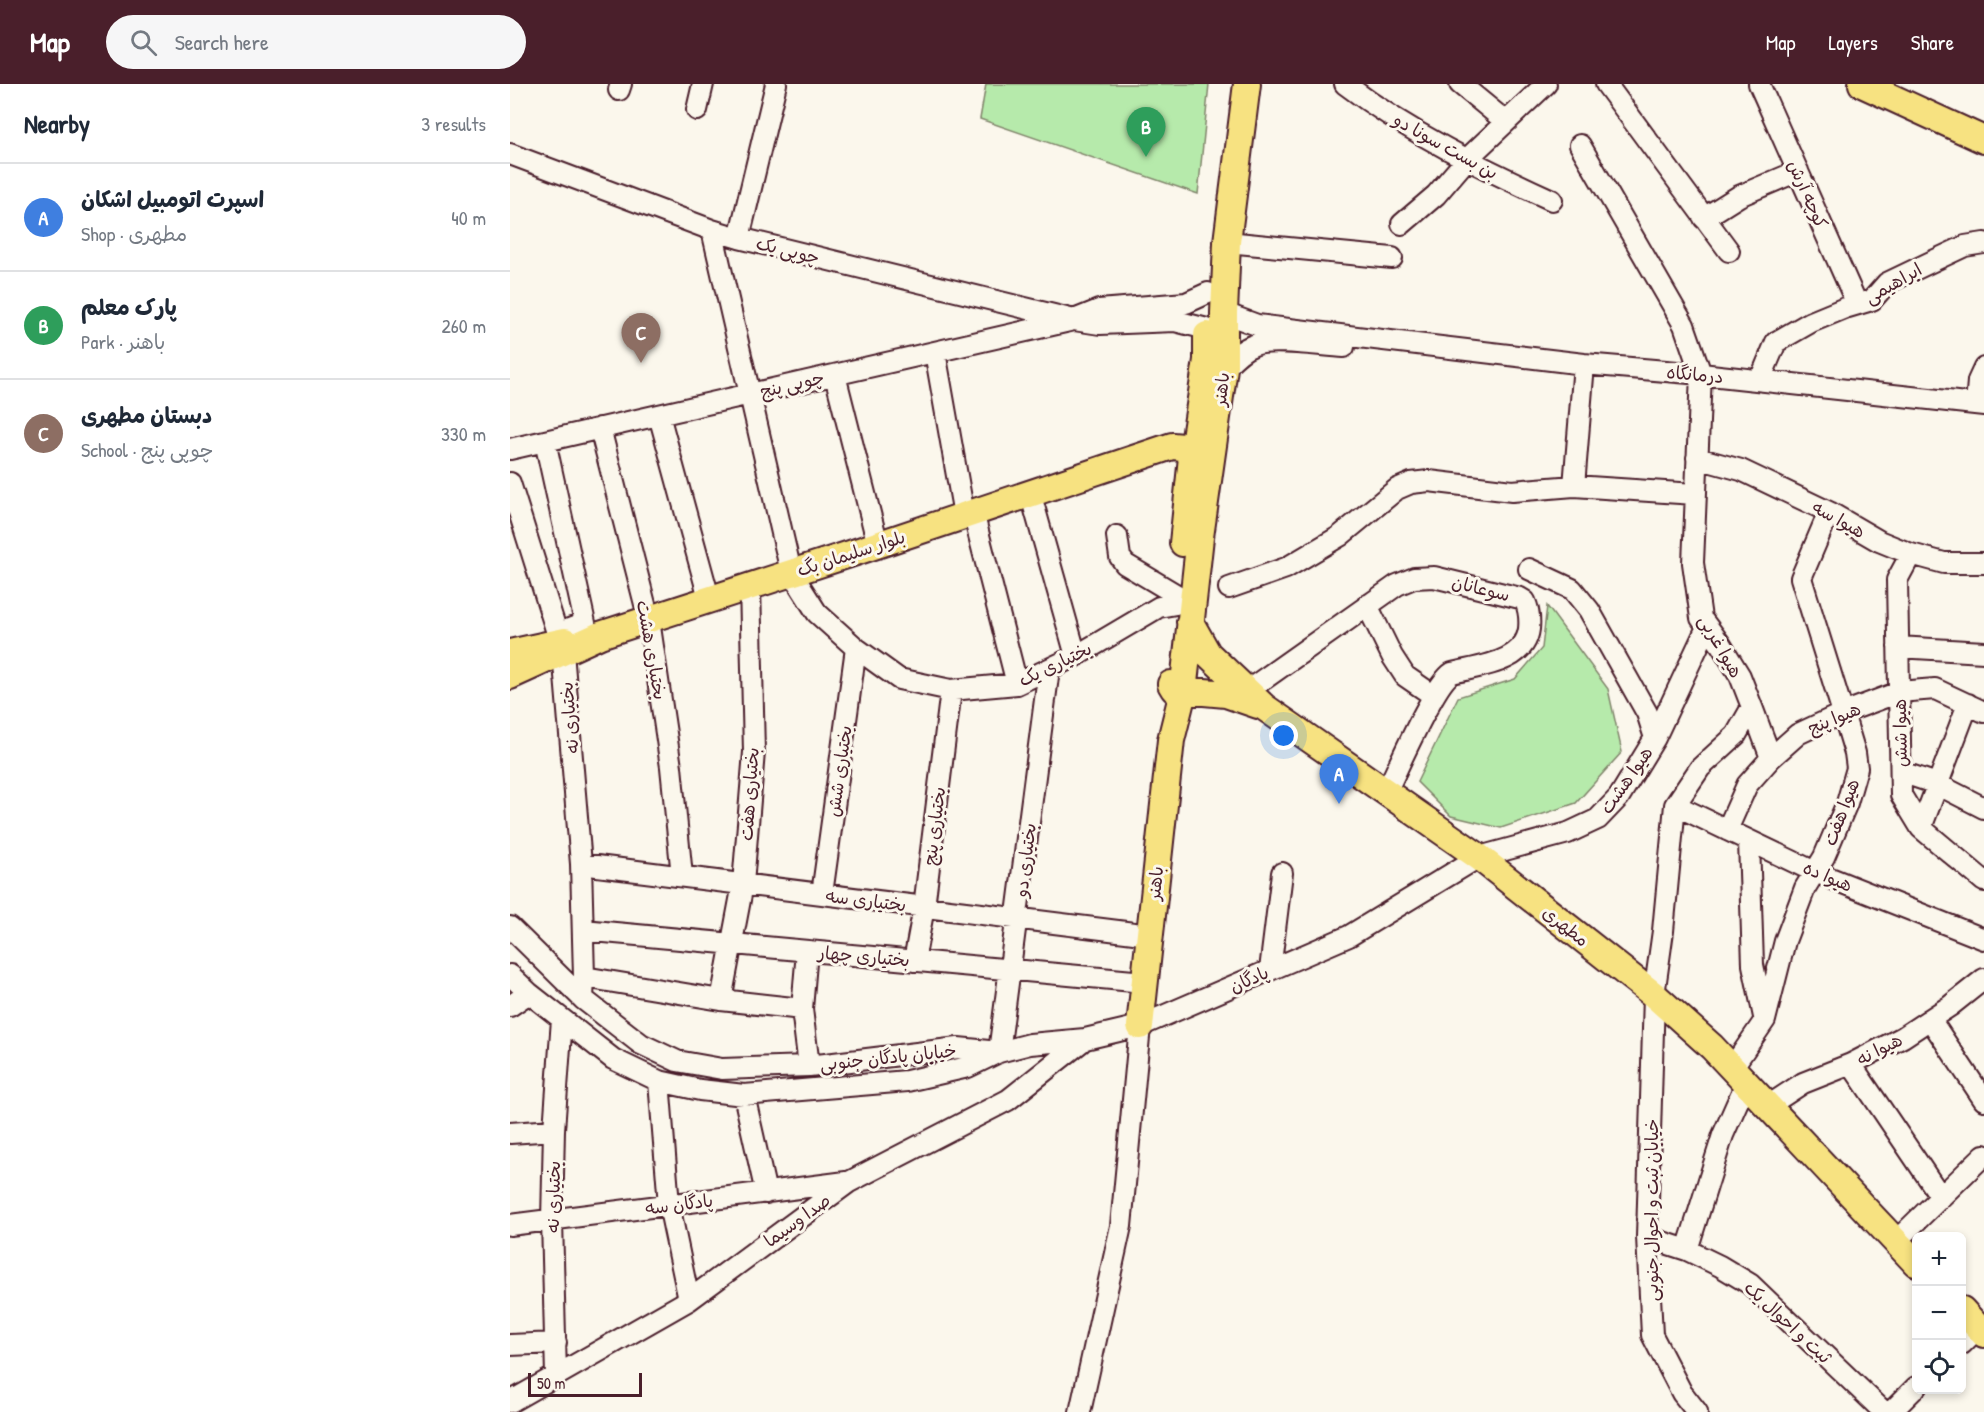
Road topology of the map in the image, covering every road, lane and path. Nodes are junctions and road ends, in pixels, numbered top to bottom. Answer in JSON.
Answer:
{"nodes":[{"id":1,"x":703,"y":84,"type":"edge"},
{"id":2,"x":776,"y":84,"type":"edge"},
{"id":3,"x":1229,"y":84,"type":"edge"},
{"id":4,"x":1247,"y":84,"type":"edge"},
{"id":5,"x":1346,"y":84,"type":"edge"},
{"id":6,"x":1460,"y":84,"type":"edge"},
{"id":7,"x":1546,"y":84,"type":"edge"},
{"id":8,"x":1606,"y":84,"type":"edge"},
{"id":9,"x":1759,"y":84,"type":"edge"},
{"id":10,"x":1862,"y":84,"type":"edge"},
{"id":11,"x":697,"y":110,"type":"dead end"},
{"id":12,"x":1505,"y":121,"type":"junction"},
{"id":13,"x":1979,"y":134,"type":"edge"},
{"id":14,"x":1580,"y":145,"type":"dead end"},
{"id":15,"x":510,"y":154,"type":"edge"},
{"id":16,"x":1466,"y":160,"type":"junction"},
{"id":17,"x":1798,"y":171,"type":"junction"},
{"id":18,"x":1552,"y":200,"type":"dead end"},
{"id":19,"x":1704,"y":218,"type":"junction"},
{"id":20,"x":1402,"y":224,"type":"dead end"},
{"id":21,"x":712,"y":230,"type":"junction"},
{"id":22,"x":739,"y":238,"type":"junction"},
{"id":23,"x":1227,"y":242,"type":"junction"},
{"id":24,"x":1984,"y":243,"type":"edge"},
{"id":25,"x":1729,"y":251,"type":"dead end"},
{"id":26,"x":1392,"y":258,"type":"dead end"},
{"id":27,"x":1208,"y":293,"type":"junction"},
{"id":28,"x":1857,"y":304,"type":"junction"},
{"id":29,"x":1074,"y":320,"type":"junction"},
{"id":30,"x":1215,"y":321,"type":"junction"},
{"id":31,"x":1406,"y":342,"type":"junction"},
{"id":32,"x":935,"y":352,"type":"junction"},
{"id":33,"x":1584,"y":364,"type":"junction"},
{"id":34,"x":1224,"y":368,"type":"junction"},
{"id":35,"x":1984,"y":368,"type":"edge"},
{"id":36,"x":1701,"y":374,"type":"junction"},
{"id":37,"x":835,"y":375,"type":"junction"},
{"id":38,"x":1760,"y":380,"type":"junction"},
{"id":39,"x":750,"y":394,"type":"junction"},
{"id":40,"x":1980,"y":404,"type":"edge"},
{"id":41,"x":659,"y":415,"type":"junction"},
{"id":42,"x":600,"y":428,"type":"junction"},
{"id":43,"x":545,"y":441,"type":"junction"},
{"id":44,"x":510,"y":449,"type":"edge"},
{"id":45,"x":1191,"y":457,"type":"junction"},
{"id":46,"x":1697,"y":458,"type":"junction"},
{"id":47,"x":510,"y":483,"type":"edge"},
{"id":48,"x":1574,"y":486,"type":"junction"},
{"id":49,"x":1030,"y":492,"type":"junction"},
{"id":50,"x":1695,"y":494,"type":"junction"},
{"id":51,"x":1829,"y":512,"type":"junction"},
{"id":52,"x":968,"y":514,"type":"junction"},
{"id":53,"x":518,"y":534,"type":"edge"},
{"id":54,"x":1117,"y":536,"type":"dead end"},
{"id":55,"x":878,"y":545,"type":"junction"},
{"id":56,"x":1911,"y":554,"type":"junction"},
{"id":57,"x":1984,"y":563,"type":"edge"},
{"id":58,"x":1529,"y":569,"type":"dead end"},
{"id":59,"x":791,"y":572,"type":"junction"},
{"id":60,"x":750,"y":585,"type":"junction"},
{"id":61,"x":1229,"y":588,"type":"dead end"},
{"id":62,"x":709,"y":598,"type":"junction"},
{"id":63,"x":1367,"y":605,"type":"junction"},
{"id":64,"x":1181,"y":607,"type":"junction"},
{"id":65,"x":649,"y":620,"type":"junction"},
{"id":66,"x":1707,"y":627,"type":"junction"},
{"id":67,"x":560,"y":643,"type":"junction"},
{"id":68,"x":1898,"y":647,"type":"junction"},
{"id":69,"x":856,"y":648,"type":"junction"},
{"id":70,"x":1984,"y":652,"type":"edge"},
{"id":71,"x":510,"y":653,"type":"edge"},
{"id":72,"x":1076,"y":656,"type":"junction"},
{"id":73,"x":1049,"y":669,"type":"junction"},
{"id":74,"x":510,"y":676,"type":"edge"},
{"id":75,"x":1017,"y":684,"type":"junction"},
{"id":76,"x":1176,"y":686,"type":"junction"},
{"id":77,"x":951,"y":690,"type":"junction"},
{"id":78,"x":1899,"y":692,"type":"junction"},
{"id":79,"x":1434,"y":696,"type":"junction"},
{"id":80,"x":1255,"y":699,"type":"junction"},
{"id":81,"x":1752,"y":707,"type":"junction"},
{"id":82,"x":1976,"y":708,"type":"edge"},
{"id":83,"x":1843,"y":713,"type":"junction"},
{"id":84,"x":1655,"y":738,"type":"junction"},
{"id":85,"x":1771,"y":758,"type":"junction"},
{"id":86,"x":1901,"y":772,"type":"junction"},
{"id":87,"x":1937,"y":784,"type":"junction"},
{"id":88,"x":1386,"y":792,"type":"junction"},
{"id":89,"x":1675,"y":805,"type":"junction"},
{"id":90,"x":1984,"y":808,"type":"edge"},
{"id":91,"x":1921,"y":828,"type":"junction"},
{"id":92,"x":1727,"y":830,"type":"junction"},
{"id":93,"x":1749,"y":841,"type":"junction"},
{"id":94,"x":1479,"y":857,"type":"junction"},
{"id":95,"x":581,"y":864,"type":"junction"},
{"id":96,"x":1815,"y":872,"type":"junction"},
{"id":97,"x":1282,"y":873,"type":"dead end"},
{"id":98,"x":682,"y":876,"type":"junction"},
{"id":99,"x":1984,"y":881,"type":"edge"},
{"id":100,"x":743,"y":884,"type":"junction"},
{"id":101,"x":822,"y":894,"type":"junction"},
{"id":102,"x":924,"y":907,"type":"junction"},
{"id":103,"x":1017,"y":918,"type":"junction"},
{"id":104,"x":510,"y":927,"type":"edge"},
{"id":105,"x":583,"y":930,"type":"junction"},
{"id":106,"x":1150,"y":935,"type":"junction"},
{"id":107,"x":1984,"y":939,"type":"edge"},
{"id":108,"x":731,"y":944,"type":"junction"},
{"id":109,"x":807,"y":951,"type":"junction"},
{"id":110,"x":914,"y":961,"type":"junction"},
{"id":111,"x":1009,"y":970,"type":"junction"},
{"id":112,"x":1270,"y":970,"type":"junction"},
{"id":113,"x":510,"y":975,"type":"edge"},
{"id":114,"x":584,"y":977,"type":"junction"},
{"id":115,"x":1984,"y":979,"type":"edge"},
{"id":116,"x":1144,"y":982,"type":"junction"},
{"id":117,"x":529,"y":993,"type":"junction"},
{"id":118,"x":1654,"y":995,"type":"junction"},
{"id":119,"x":583,"y":999,"type":"junction"},
{"id":120,"x":721,"y":1000,"type":"junction"},
{"id":121,"x":510,"y":1006,"type":"edge"},
{"id":122,"x":802,"y":1009,"type":"junction"},
{"id":123,"x":562,"y":1019,"type":"junction"},
{"id":124,"x":1930,"y":1019,"type":"junction"},
{"id":125,"x":1765,"y":1020,"type":"junction"},
{"id":126,"x":1140,"y":1026,"type":"junction"},
{"id":127,"x":1084,"y":1040,"type":"junction"},
{"id":128,"x":999,"y":1052,"type":"junction"},
{"id":129,"x":1851,"y":1064,"type":"junction"},
{"id":130,"x":809,"y":1066,"type":"junction"},
{"id":131,"x":1739,"y":1076,"type":"junction"},
{"id":132,"x":659,"y":1081,"type":"junction"},
{"id":133,"x":744,"y":1095,"type":"junction"},
{"id":134,"x":1984,"y":1100,"type":"edge"},
{"id":135,"x":1768,"y":1106,"type":"junction"},
{"id":136,"x":554,"y":1130,"type":"junction"},
{"id":137,"x":510,"y":1132,"type":"edge"},
{"id":138,"x":1984,"y":1155,"type":"edge"},
{"id":139,"x":849,"y":1182,"type":"junction"},
{"id":140,"x":766,"y":1192,"type":"junction"},
{"id":141,"x":1941,"y":1197,"type":"junction"},
{"id":142,"x":669,"y":1205,"type":"junction"},
{"id":143,"x":552,"y":1220,"type":"junction"},
{"id":144,"x":510,"y":1225,"type":"edge"},
{"id":145,"x":1647,"y":1237,"type":"junction"},
{"id":146,"x":1896,"y":1241,"type":"junction"},
{"id":147,"x":1687,"y":1250,"type":"junction"},
{"id":148,"x":1912,"y":1258,"type":"edge"},
{"id":149,"x":689,"y":1300,"type":"junction"},
{"id":150,"x":556,"y":1343,"type":"junction"},
{"id":151,"x":510,"y":1345,"type":"edge"},
{"id":152,"x":556,"y":1376,"type":"junction"},
{"id":153,"x":1912,"y":1392,"type":"edge"},
{"id":154,"x":510,"y":1402,"type":"edge"},
{"id":155,"x":1080,"y":1412,"type":"edge"},
{"id":156,"x":1697,"y":1412,"type":"edge"},
{"id":157,"x":1884,"y":1412,"type":"edge"},
{"id":158,"x":1891,"y":1412,"type":"edge"}],
"edges":[{"from":1,"to":11,"type":"street"},
{"from":2,"to":22,"type":"street"},
{"from":3,"to":27,"type":"main road","name":"باهنر"},
{"from":4,"to":23,"type":"main road","name":"باهنر"},
{"from":5,"to":16,"type":"street","name":"بن بست سونا دو"},
{"from":6,"to":12,"type":"street"},
{"from":7,"to":12,"type":"street"},
{"from":8,"to":19,"type":"street"},
{"from":9,"to":17,"type":"street","name":"کوچه آرش"},
{"from":10,"to":13,"type":"main road"},
{"from":12,"to":16,"type":"street"},
{"from":14,"to":36,"type":"street"},
{"from":15,"to":21,"type":"street","name":"چوپی یک"},
{"from":16,"to":18,"type":"street","name":"بن بست سونا دو"},
{"from":16,"to":20,"type":"street"},
{"from":17,"to":19,"type":"street"},
{"from":17,"to":28,"type":"street","name":"کوچه آرش"},
{"from":19,"to":25,"type":"street"},
{"from":21,"to":22,"type":"street","name":"چوپی یک"},
{"from":21,"to":39,"type":"street"},
{"from":22,"to":29,"type":"street","name":"چوپی یک"},
{"from":23,"to":26,"type":"street"},
{"from":23,"to":30,"type":"main road","name":"باهنر"},
{"from":24,"to":28,"type":"street","name":"ابراهیمی"},
{"from":27,"to":29,"type":"street"},
{"from":27,"to":30,"type":"main road","name":"باهنر"},
{"from":28,"to":38,"type":"street","name":"ابراهیمی"},
{"from":29,"to":30,"type":"street","name":"چوپی یک"},
{"from":29,"to":32,"type":"street","name":"چوپی پنج"},
{"from":30,"to":31,"type":"street","name":"درمانگاه"},
{"from":30,"to":34,"type":"main road","name":"باهنر"},
{"from":30,"to":45,"type":"main road","name":"باهنر"},
{"from":31,"to":33,"type":"street","name":"درمانگاه"},
{"from":31,"to":34,"type":"street","name":"درمانگاه"},
{"from":32,"to":37,"type":"street","name":"چوپی پنج"},
{"from":32,"to":52,"type":"street"},
{"from":33,"to":36,"type":"street","name":"درمانگاه"},
{"from":33,"to":48,"type":"street"},
{"from":34,"to":64,"type":"main road","name":"باهنر"},
{"from":35,"to":40,"type":"street"},
{"from":36,"to":38,"type":"street","name":"درمانگاه"},
{"from":36,"to":46,"type":"street","name":"هیوا غربی"},
{"from":37,"to":39,"type":"street","name":"چوپی پنج"},
{"from":37,"to":55,"type":"street"},
{"from":38,"to":40,"type":"street","name":"درمانگاه"},
{"from":39,"to":41,"type":"street","name":"چوپی پنج"},
{"from":39,"to":59,"type":"street"},
{"from":41,"to":42,"type":"street","name":"چوپی پنج"},
{"from":41,"to":62,"type":"street"},
{"from":42,"to":43,"type":"street","name":"چوپی پنج"},
{"from":42,"to":65,"type":"street","name":"بختیاری هشت"},
{"from":43,"to":44,"type":"street","name":"چوپی پنج"},
{"from":43,"to":67,"type":"street"},
{"from":45,"to":49,"type":"main road","name":"بلوار سلیمان بگ"},
{"from":45,"to":64,"type":"main road","name":"باهنر"},
{"from":46,"to":50,"type":"street","name":"هیوا غربی"},
{"from":46,"to":51,"type":"street","name":"هیوا سه"},
{"from":47,"to":53,"type":"street","name":"بختیاری نه"},
{"from":48,"to":50,"type":"street"},
{"from":48,"to":61,"type":"street"},
{"from":49,"to":52,"type":"main road","name":"بلوار سلیمان بگ"},
{"from":49,"to":72,"type":"street"},
{"from":50,"to":66,"type":"street","name":"هیوا غربی"},
{"from":51,"to":56,"type":"street","name":"هیوا سه"},
{"from":51,"to":83,"type":"street","name":"هیوا هفت"},
{"from":52,"to":55,"type":"main road","name":"بلوار سلیمان بگ"},
{"from":52,"to":75,"type":"street"},
{"from":53,"to":67,"type":"street","name":"بختیاری نه"},
{"from":54,"to":64,"type":"street"},
{"from":55,"to":59,"type":"main road","name":"بلوار سلیمان بگ"},
{"from":56,"to":57,"type":"street","name":"هیوا سه"},
{"from":56,"to":68,"type":"street","name":"هیوا شش"},
{"from":58,"to":84,"type":"street"},
{"from":59,"to":60,"type":"main road","name":"بلوار سلیمان بگ"},
{"from":59,"to":69,"type":"street","name":"بختیاری یک"},
{"from":60,"to":62,"type":"main road","name":"بلوار سلیمان بگ"},
{"from":60,"to":100,"type":"street","name":"بختیاری هفت"},
{"from":62,"to":65,"type":"main road","name":"بلوار سلیمان بگ"},
{"from":63,"to":79,"type":"street"},
{"from":63,"to":79,"type":"street","name":"سوعانان"},
{"from":63,"to":80,"type":"street","name":"سوعانان"},
{"from":64,"to":72,"type":"street","name":"بختیاری یک"},
{"from":64,"to":76,"type":"main road","name":"باهنر"},
{"from":64,"to":80,"type":"main road","name":"مطهری"},
{"from":65,"to":67,"type":"main road","name":"بلوار سلیمان بگ"},
{"from":65,"to":98,"type":"street","name":"بختیاری هشت"},
{"from":66,"to":81,"type":"street","name":"هیوا غربی"},
{"from":66,"to":84,"type":"street","name":"هیوا هشت"},
{"from":67,"to":71,"type":"main road"},
{"from":67,"to":74,"type":"main road","name":"بلوار سلیمان بگ"},
{"from":67,"to":95,"type":"street","name":"بختیاری نه"},
{"from":68,"to":70,"type":"street"},
{"from":68,"to":78,"type":"street","name":"هیوا شش"},
{"from":69,"to":77,"type":"street","name":"بختیاری یک"},
{"from":69,"to":101,"type":"street","name":"بختیاری شش"},
{"from":72,"to":73,"type":"street","name":"بختیاری یک"},
{"from":73,"to":75,"type":"street","name":"بختیاری یک"},
{"from":73,"to":103,"type":"street","name":"بختیاری دو"},
{"from":75,"to":77,"type":"street","name":"بختیاری یک"},
{"from":76,"to":80,"type":"main road"},
{"from":76,"to":106,"type":"main road","name":"باهنر"},
{"from":77,"to":102,"type":"street","name":"بختیاری پنج"},
{"from":78,"to":82,"type":"street","name":"هیوا پنج"},
{"from":78,"to":83,"type":"street","name":"هیوا پنج"},
{"from":78,"to":86,"type":"street","name":"هیوا شش"},
{"from":79,"to":88,"type":"street","name":"سوعانان"},
{"from":80,"to":88,"type":"main road","name":"مطهری"},
{"from":81,"to":85,"type":"street","name":"هیوا غربی"},
{"from":81,"to":89,"type":"street"},
{"from":82,"to":87,"type":"street"},
{"from":83,"to":85,"type":"street","name":"هیوا پنج"},
{"from":83,"to":96,"type":"street","name":"هیوا هفت"},
{"from":84,"to":94,"type":"street","name":"هیوا هشت"},
{"from":85,"to":92,"type":"street","name":"هیوا پنج"},
{"from":86,"to":87,"type":"street"},
{"from":86,"to":91,"type":"street","name":"هیوا شش"},
{"from":87,"to":90,"type":"street"},
{"from":87,"to":91,"type":"street"},
{"from":88,"to":94,"type":"main road","name":"مطهری"},
{"from":89,"to":92,"type":"street","name":"هیوا ده"},
{"from":89,"to":118,"type":"street"},
{"from":91,"to":99,"type":"street","name":"هیوا شش"},
{"from":92,"to":93,"type":"street","name":"هیوا ده"},
{"from":93,"to":96,"type":"street","name":"هیوا ده"},
{"from":93,"to":125,"type":"street"},
{"from":94,"to":112,"type":"street","name":"پادگان"},
{"from":94,"to":118,"type":"main road","name":"مطهری"},
{"from":95,"to":98,"type":"street","name":"بختیاری سه"},
{"from":95,"to":105,"type":"street","name":"بختیاری نه"},
{"from":96,"to":107,"type":"street","name":"هیوا ده"},
{"from":96,"to":125,"type":"street","name":"هیوا هفت"},
{"from":97,"to":112,"type":"street"},
{"from":98,"to":100,"type":"street","name":"بختیاری سه"},
{"from":100,"to":101,"type":"street","name":"بختیاری سه"},
{"from":100,"to":108,"type":"street","name":"بختیاری هفت"},
{"from":101,"to":102,"type":"street","name":"بختیاری سه"},
{"from":102,"to":103,"type":"street","name":"بختیاری سه"},
{"from":102,"to":110,"type":"street","name":"بختیاری پنج"},
{"from":103,"to":106,"type":"street","name":"بختیاری سه"},
{"from":103,"to":111,"type":"street","name":"بختیاری دو"},
{"from":104,"to":119,"type":"street","name":"خیابان پادگان جنوبی"},
{"from":105,"to":108,"type":"street","name":"بختیاری چهار"},
{"from":105,"to":114,"type":"street","name":"بختیاری نه"},
{"from":106,"to":116,"type":"main road","name":"باهنر"},
{"from":108,"to":109,"type":"street","name":"بختیاری چهار"},
{"from":108,"to":120,"type":"street","name":"بختیاری هفت"},
{"from":109,"to":110,"type":"street","name":"بختیاری چهار"},
{"from":109,"to":122,"type":"street"},
{"from":110,"to":111,"type":"street","name":"بختیاری چهار"},
{"from":111,"to":116,"type":"street","name":"بختیاری چهار"},
{"from":111,"to":128,"type":"street","name":"بختیاری دو"},
{"from":112,"to":126,"type":"street","name":"پادگان"},
{"from":113,"to":117,"type":"street","name":"خیابان پادگان جنوبی"},
{"from":114,"to":119,"type":"street","name":"بختیاری نه"},
{"from":114,"to":120,"type":"street"},
{"from":115,"to":124,"type":"street","name":"هیوا نه"},
{"from":116,"to":126,"type":"main road","name":"باهنر"},
{"from":117,"to":121,"type":"street"},
{"from":117,"to":123,"type":"street","name":"خیابان پادگان جنوبی"},
{"from":118,"to":131,"type":"main road","name":"مطهری"},
{"from":118,"to":145,"type":"street","name":"خیابان ثبت و احوال جنوبی"},
{"from":119,"to":130,"type":"street","name":"خیابان پادگان جنوبی"},
{"from":120,"to":122,"type":"street"},
{"from":122,"to":130,"type":"street"},
{"from":123,"to":132,"type":"street","name":"خیابان پادگان جنوبی"},
{"from":123,"to":136,"type":"street","name":"بختیاری نه"},
{"from":124,"to":129,"type":"street","name":"هیوا نه"},
{"from":124,"to":134,"type":"street"},
{"from":125,"to":131,"type":"street","name":"هیوا هفت"},
{"from":126,"to":127,"type":"street","name":"پادگان"},
{"from":126,"to":155,"type":"street"},
{"from":127,"to":128,"type":"street","name":"پادگان"},
{"from":127,"to":139,"type":"street","name":"صدا وسیما"},
{"from":128,"to":130,"type":"street","name":"خیابان پادگان جنوبی"},
{"from":128,"to":133,"type":"street","name":"خیابان پادگان جنوبی"},
{"from":129,"to":135,"type":"street","name":"هیوا نه"},
{"from":129,"to":141,"type":"street"},
{"from":131,"to":135,"type":"main road","name":"مطهری"},
{"from":131,"to":147,"type":"street","name":"هیوا هفت"},
{"from":132,"to":133,"type":"street","name":"خیابان پادگان جنوبی"},
{"from":132,"to":142,"type":"street"},
{"from":133,"to":140,"type":"street"},
{"from":135,"to":146,"type":"main road","name":"مطهری"},
{"from":136,"to":137,"type":"street"},
{"from":136,"to":143,"type":"street","name":"بختیاری نه"},
{"from":138,"to":141,"type":"street"},
{"from":139,"to":140,"type":"street","name":"پادگان سه"},
{"from":139,"to":149,"type":"street","name":"صدا وسیما"},
{"from":140,"to":142,"type":"street","name":"پادگان سه"},
{"from":141,"to":146,"type":"street"},
{"from":142,"to":143,"type":"street","name":"پادگان سه"},
{"from":142,"to":149,"type":"street"},
{"from":143,"to":144,"type":"street","name":"پادگان سه"},
{"from":143,"to":150,"type":"street","name":"بختیاری نه"},
{"from":145,"to":147,"type":"street","name":"ثبت و احوال یک"},
{"from":145,"to":156,"type":"street","name":"خیابان ثبت و احوال جنوبی"},
{"from":146,"to":148,"type":"main road","name":"مطهری"},
{"from":147,"to":157,"type":"street","name":"ثبت و احوال یک"},
{"from":149,"to":152,"type":"street","name":"صدا وسیما"},
{"from":150,"to":151,"type":"street"},
{"from":150,"to":152,"type":"street","name":"بختیاری نه"},
{"from":152,"to":154,"type":"street","name":"صدا وسیما"},
{"from":153,"to":158,"type":"street"}]}
